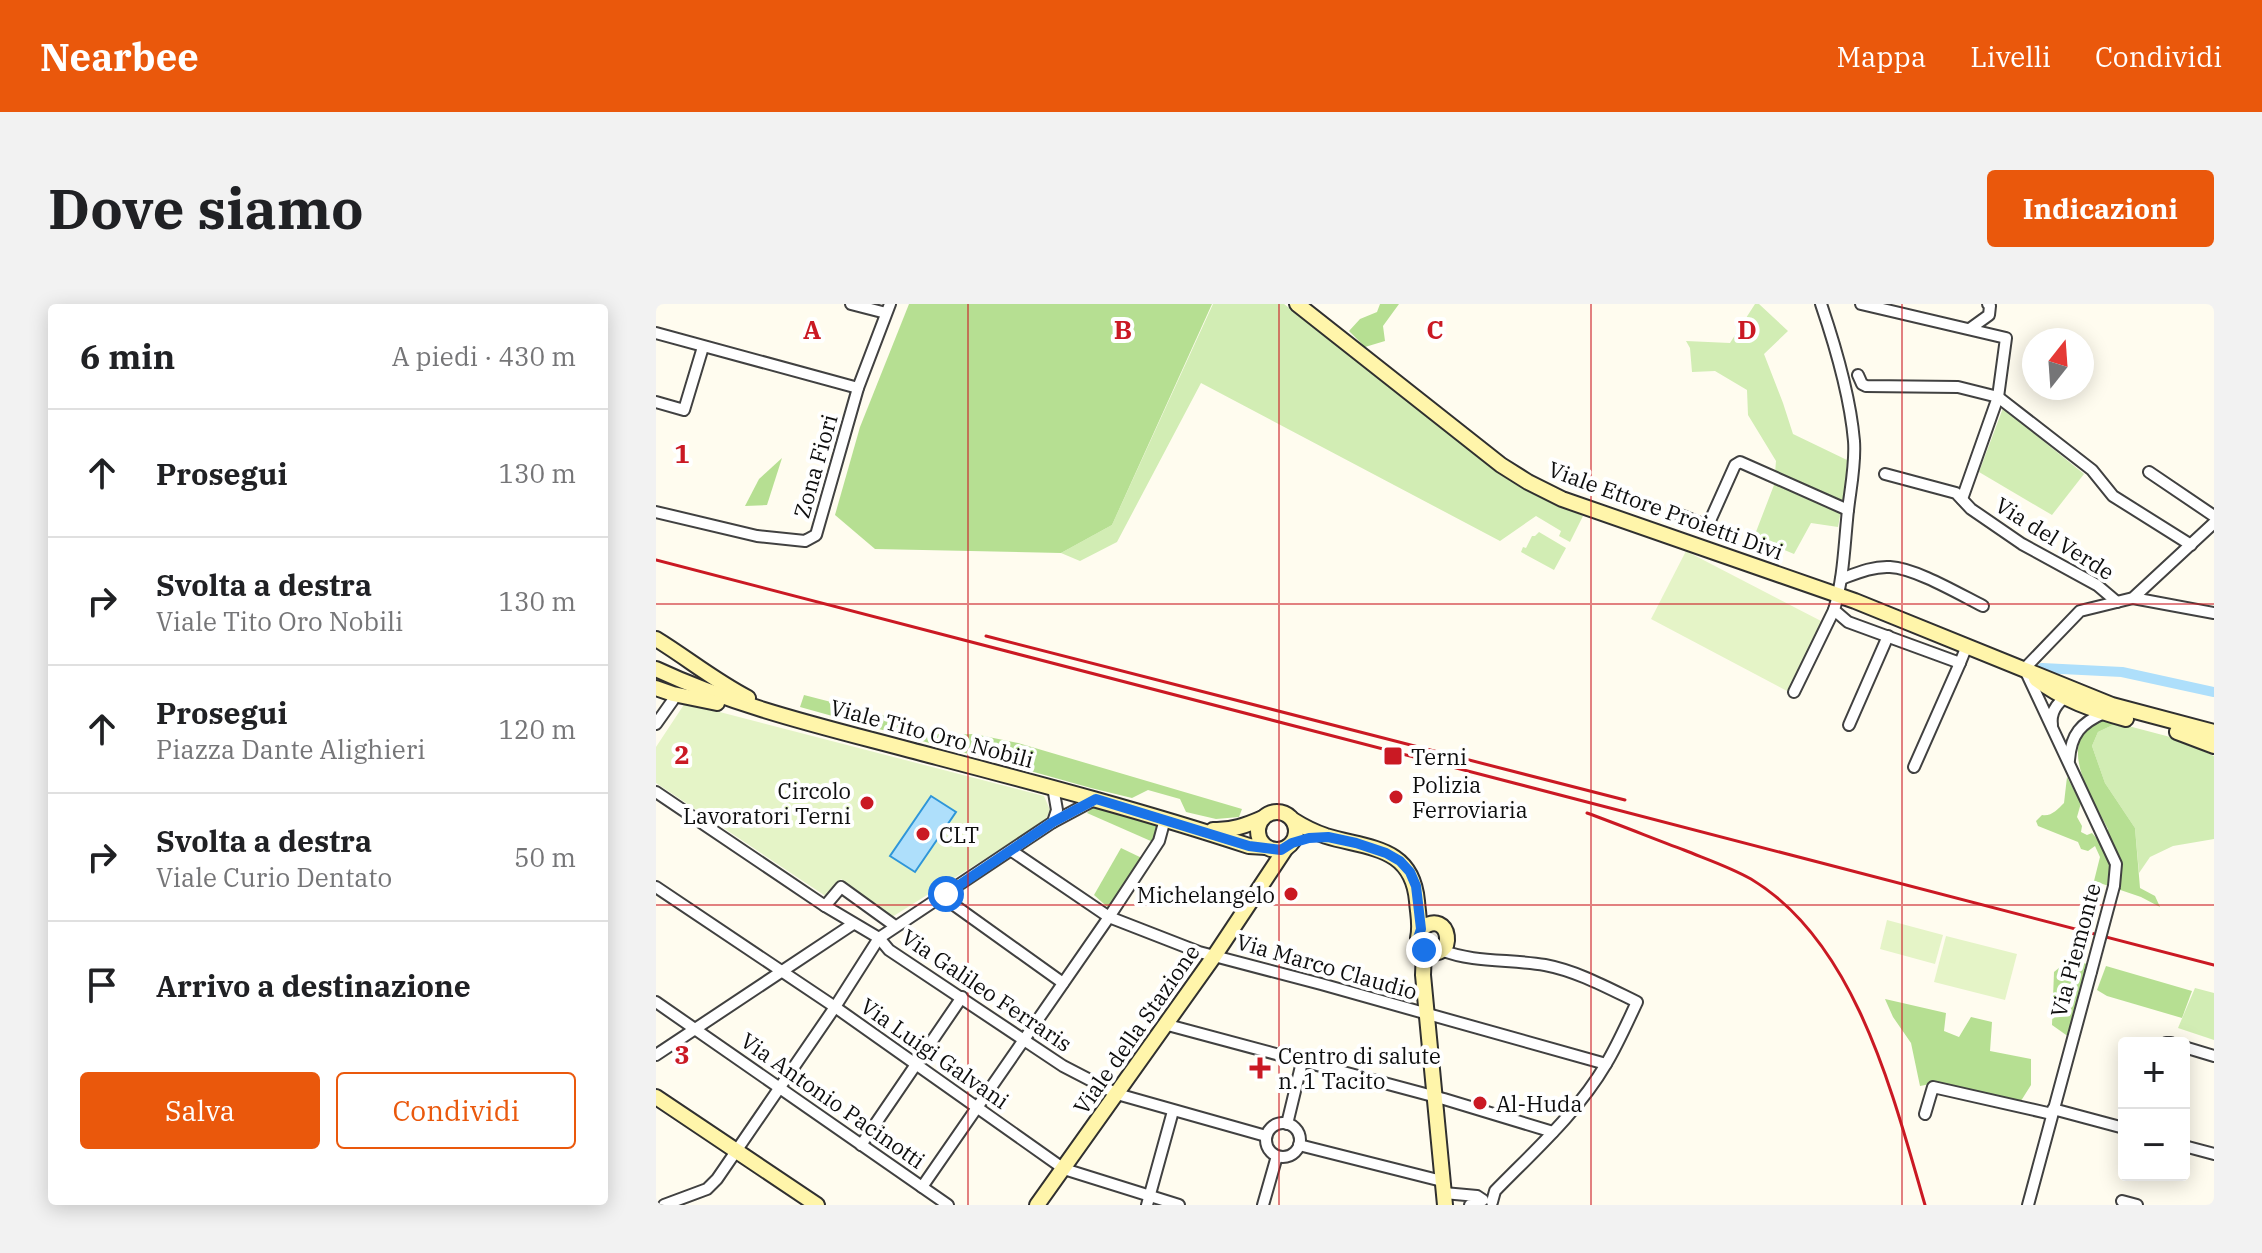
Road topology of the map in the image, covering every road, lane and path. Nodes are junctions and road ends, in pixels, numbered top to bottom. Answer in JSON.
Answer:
{"nodes":[{"id":1,"x":851,"y":304,"type":"edge"},
{"id":2,"x":1297,"y":304,"type":"edge"},
{"id":3,"x":1821,"y":304,"type":"edge"},
{"id":4,"x":1861,"y":304,"type":"edge"},
{"id":5,"x":1988,"y":304,"type":"edge"},
{"id":6,"x":888,"y":309,"type":"edge"},
{"id":7,"x":1971,"y":328,"type":"junction"},
{"id":8,"x":656,"y":333,"type":"edge"},
{"id":9,"x":703,"y":347,"type":"junction"},
{"id":10,"x":1858,"y":375,"type":"dead end"},
{"id":11,"x":858,"y":388,"type":"junction"},
{"id":12,"x":1998,"y":397,"type":"junction"},
{"id":13,"x":656,"y":402,"type":"edge"},
{"id":14,"x":2149,"y":472,"type":"dead end"},
{"id":15,"x":1885,"y":474,"type":"dead end"},
{"id":16,"x":1962,"y":499,"type":"junction"},
{"id":17,"x":1848,"y":510,"type":"junction"},
{"id":18,"x":656,"y":512,"type":"edge"},
{"id":19,"x":1673,"y":512,"type":"dead end"},
{"id":20,"x":2214,"y":516,"type":"edge"},
{"id":21,"x":2214,"y":523,"type":"edge"},
{"id":22,"x":2191,"y":545,"type":"junction"},
{"id":23,"x":1841,"y":579,"type":"junction"},
{"id":24,"x":1838,"y":595,"type":"junction"},
{"id":25,"x":2133,"y":598,"type":"junction"},
{"id":26,"x":2117,"y":602,"type":"junction"},
{"id":27,"x":1983,"y":606,"type":"dead end"},
{"id":28,"x":1834,"y":610,"type":"junction"},
{"id":29,"x":2214,"y":613,"type":"edge"},
{"id":30,"x":1888,"y":636,"type":"junction"},
{"id":31,"x":656,"y":639,"type":"edge"},
{"id":32,"x":1966,"y":648,"type":"junction"},
{"id":33,"x":1960,"y":663,"type":"junction"},
{"id":34,"x":656,"y":669,"type":"edge"},
{"id":35,"x":2026,"y":672,"type":"junction"},
{"id":36,"x":656,"y":688,"type":"edge"},
{"id":37,"x":1794,"y":692,"type":"dead end"},
{"id":38,"x":2064,"y":698,"type":"junction"},
{"id":39,"x":673,"y":700,"type":"dead end"},
{"id":40,"x":2108,"y":709,"type":"junction"},
{"id":41,"x":784,"y":717,"type":"junction"},
{"id":42,"x":656,"y":724,"type":"edge"},
{"id":43,"x":1849,"y":725,"type":"dead end"},
{"id":44,"x":2053,"y":727,"type":"junction"},
{"id":45,"x":2214,"y":732,"type":"edge"},
{"id":46,"x":2214,"y":746,"type":"edge"},
{"id":47,"x":2069,"y":762,"type":"junction"},
{"id":48,"x":1914,"y":767,"type":"dead end"},
{"id":49,"x":1053,"y":787,"type":"junction"},
{"id":50,"x":656,"y":792,"type":"edge"},
{"id":51,"x":1096,"y":799,"type":"junction"},
{"id":52,"x":1263,"y":818,"type":"junction"},
{"id":53,"x":1165,"y":819,"type":"junction"},
{"id":54,"x":1293,"y":820,"type":"junction"},
{"id":55,"x":1053,"y":822,"type":"junction"},
{"id":56,"x":1201,"y":829,"type":"junction"},
{"id":57,"x":1328,"y":837,"type":"junction"},
{"id":58,"x":1289,"y":845,"type":"junction"},
{"id":59,"x":1249,"y":846,"type":"junction"},
{"id":60,"x":1266,"y":847,"type":"junction"},
{"id":61,"x":1012,"y":851,"type":"junction"},
{"id":62,"x":1267,"y":876,"type":"junction"},
{"id":63,"x":656,"y":887,"type":"edge"},
{"id":64,"x":1416,"y":893,"type":"junction"},
{"id":65,"x":946,"y":894,"type":"junction"},
{"id":66,"x":825,"y":906,"type":"junction"},
{"id":67,"x":1109,"y":917,"type":"junction"},
{"id":68,"x":1436,"y":923,"type":"junction"},
{"id":69,"x":853,"y":924,"type":"junction"},
{"id":70,"x":895,"y":926,"type":"junction"},
{"id":71,"x":1421,"y":929,"type":"junction"},
{"id":72,"x":879,"y":938,"type":"junction"},
{"id":73,"x":1433,"y":951,"type":"junction"},
{"id":74,"x":1215,"y":955,"type":"junction"},
{"id":75,"x":781,"y":972,"type":"junction"},
{"id":76,"x":1063,"y":983,"type":"junction"},
{"id":77,"x":962,"y":997,"type":"junction"},
{"id":78,"x":656,"y":1002,"type":"edge"},
{"id":79,"x":835,"y":1007,"type":"junction"},
{"id":80,"x":1427,"y":1015,"type":"junction"},
{"id":81,"x":1164,"y":1024,"type":"junction"},
{"id":82,"x":696,"y":1028,"type":"junction"},
{"id":83,"x":1026,"y":1040,"type":"junction"},
{"id":84,"x":2190,"y":1049,"type":"edge"},
{"id":85,"x":656,"y":1055,"type":"edge"},
{"id":86,"x":2214,"y":1056,"type":"edge"},
{"id":87,"x":1302,"y":1062,"type":"junction"},
{"id":88,"x":1606,"y":1064,"type":"junction"},
{"id":89,"x":915,"y":1066,"type":"junction"},
{"id":90,"x":779,"y":1087,"type":"junction"},
{"id":91,"x":1117,"y":1094,"type":"junction"},
{"id":92,"x":656,"y":1097,"type":"edge"},
{"id":93,"x":1435,"y":1097,"type":"junction"},
{"id":94,"x":979,"y":1108,"type":"junction"},
{"id":95,"x":1173,"y":1111,"type":"junction"},
{"id":96,"x":2052,"y":1111,"type":"junction"},
{"id":97,"x":1925,"y":1114,"type":"dead end"},
{"id":98,"x":1287,"y":1124,"type":"junction"},
{"id":99,"x":2118,"y":1127,"type":"edge"},
{"id":100,"x":1553,"y":1132,"type":"junction"},
{"id":101,"x":1266,"y":1136,"type":"junction"},
{"id":102,"x":861,"y":1145,"type":"junction"},
{"id":103,"x":1299,"y":1145,"type":"junction"},
{"id":104,"x":2190,"y":1148,"type":"edge"},
{"id":105,"x":737,"y":1151,"type":"junction"},
{"id":106,"x":2214,"y":1154,"type":"edge"},
{"id":107,"x":1277,"y":1156,"type":"junction"},
{"id":108,"x":1064,"y":1169,"type":"junction"},
{"id":109,"x":922,"y":1187,"type":"junction"},
{"id":110,"x":1444,"y":1193,"type":"edge"},
{"id":111,"x":795,"y":1199,"type":"edge"},
{"id":112,"x":1148,"y":1200,"type":"edge"},
{"id":113,"x":2122,"y":1201,"type":"dead end"},
{"id":114,"x":1491,"y":1202,"type":"edge"},
{"id":115,"x":664,"y":1205,"type":"edge"},
{"id":116,"x":817,"y":1205,"type":"edge"},
{"id":117,"x":948,"y":1205,"type":"edge"},
{"id":118,"x":1037,"y":1205,"type":"edge"},
{"id":119,"x":1179,"y":1205,"type":"edge"},
{"id":120,"x":1263,"y":1205,"type":"edge"},
{"id":121,"x":1470,"y":1205,"type":"edge"},
{"id":122,"x":2028,"y":1205,"type":"edge"},
{"id":123,"x":2137,"y":1205,"type":"edge"}],
"edges":[{"from":1,"to":6,"type":"street"},
{"from":2,"to":24,"type":"street","name":"Viale Ettore Proietti Divi"},
{"from":3,"to":17,"type":"street"},
{"from":4,"to":7,"type":"street"},
{"from":5,"to":7,"type":"street"},
{"from":6,"to":11,"type":"street","name":"Zona Fiori"},
{"from":7,"to":12,"type":"street"},
{"from":8,"to":9,"type":"street","name":"Zona Fiori"},
{"from":9,"to":11,"type":"street","name":"Zona Fiori"},
{"from":9,"to":13,"type":"street"},
{"from":10,"to":12,"type":"street"},
{"from":11,"to":18,"type":"street","name":"Zona Fiori"},
{"from":12,"to":16,"type":"street"},
{"from":12,"to":22,"type":"street"},
{"from":14,"to":20,"type":"street"},
{"from":15,"to":16,"type":"street","name":"Via del Verde"},
{"from":16,"to":26,"type":"street","name":"Via del Verde"},
{"from":17,"to":19,"type":"street"},
{"from":17,"to":23,"type":"street"},
{"from":21,"to":22,"type":"street"},
{"from":22,"to":25,"type":"street"},
{"from":23,"to":24,"type":"street"},
{"from":23,"to":27,"type":"street"},
{"from":24,"to":28,"type":"street"},
{"from":24,"to":32,"type":"street","name":"Viale Ettore Proietti Divi"},
{"from":25,"to":26,"type":"street"},
{"from":25,"to":29,"type":"street"},
{"from":26,"to":35,"type":"street"},
{"from":28,"to":30,"type":"street"},
{"from":28,"to":37,"type":"street"},
{"from":30,"to":33,"type":"street"},
{"from":30,"to":43,"type":"street"},
{"from":31,"to":41,"type":"street"},
{"from":32,"to":33,"type":"street"},
{"from":32,"to":35,"type":"street","name":"Viale Ettore Proietti Divi"},
{"from":33,"to":48,"type":"street"},
{"from":34,"to":41,"type":"street","name":"Viale Tito Oro Nobili"},
{"from":35,"to":38,"type":"street"},
{"from":35,"to":40,"type":"street"},
{"from":35,"to":44,"type":"street","name":"Via Piemonte"},
{"from":36,"to":41,"type":"street"},
{"from":38,"to":40,"type":"street"},
{"from":38,"to":44,"type":"street"},
{"from":39,"to":42,"type":"street"},
{"from":40,"to":45,"type":"street"},
{"from":40,"to":46,"type":"street"},
{"from":40,"to":47,"type":"street"},
{"from":41,"to":49,"type":"street","name":"Viale Tito Oro Nobili"},
{"from":44,"to":47,"type":"street","name":"Via Piemonte"},
{"from":47,"to":96,"type":"street","name":"Via Piemonte","bridge":true},
{"from":49,"to":51,"type":"street","name":"Viale Tito Oro Nobili"},
{"from":49,"to":55,"type":"street"},
{"from":50,"to":66,"type":"street","name":"Via Galileo Ferraris"},
{"from":51,"to":53,"type":"street","name":"Viale Tito Oro Nobili"},
{"from":51,"to":55,"type":"street"},
{"from":52,"to":54,"type":"street"},
{"from":52,"to":56,"type":"street","name":"Viale Tito Oro Nobili"},
{"from":52,"to":60,"type":"street"},
{"from":53,"to":56,"type":"street","name":"Viale Tito Oro Nobili"},
{"from":53,"to":67,"type":"street"},
{"from":54,"to":57,"type":"street"},
{"from":54,"to":58,"type":"street"},
{"from":55,"to":61,"type":"street"},
{"from":56,"to":59,"type":"street","name":"Viale Tito Oro Nobili"},
{"from":57,"to":58,"type":"street"},
{"from":57,"to":64,"type":"street"},
{"from":58,"to":60,"type":"street"},
{"from":58,"to":62,"type":"street","name":"Viale della Stazione"},
{"from":59,"to":60,"type":"street","name":"Viale Tito Oro Nobili"},
{"from":59,"to":62,"type":"street"},
{"from":61,"to":65,"type":"street"},
{"from":61,"to":67,"type":"street","name":"Via Marco Claudio"},
{"from":62,"to":74,"type":"street","name":"Viale della Stazione"},
{"from":63,"to":75,"type":"street","name":"Via Luigi Galvani"},
{"from":64,"to":68,"type":"street"},
{"from":64,"to":71,"type":"street"},
{"from":65,"to":70,"type":"street"},
{"from":65,"to":76,"type":"street"},
{"from":66,"to":69,"type":"street","name":"Via Galileo Ferraris"},
{"from":66,"to":70,"type":"street"},
{"from":67,"to":74,"type":"street","name":"Via Marco Claudio"},
{"from":67,"to":76,"type":"street"},
{"from":68,"to":71,"type":"street"},
{"from":68,"to":73,"type":"street"},
{"from":69,"to":72,"type":"street","name":"Via Galileo Ferraris"},
{"from":69,"to":75,"type":"street"},
{"from":70,"to":72,"type":"street"},
{"from":71,"to":73,"type":"street"},
{"from":72,"to":77,"type":"street","name":"Via Galileo Ferraris"},
{"from":72,"to":79,"type":"street"},
{"from":73,"to":80,"type":"street"},
{"from":73,"to":88,"type":"street"},
{"from":74,"to":80,"type":"street","name":"Via Marco Claudio"},
{"from":74,"to":81,"type":"street","name":"Viale della Stazione"},
{"from":75,"to":79,"type":"street","name":"Via Luigi Galvani"},
{"from":75,"to":82,"type":"street"},
{"from":76,"to":83,"type":"street"},
{"from":77,"to":83,"type":"street","name":"Via Galileo Ferraris"},
{"from":77,"to":89,"type":"street"},
{"from":78,"to":82,"type":"street","name":"Via Antonio Pacinotti"},
{"from":79,"to":89,"type":"street","name":"Via Luigi Galvani"},
{"from":79,"to":90,"type":"street"},
{"from":80,"to":88,"type":"street","name":"Via Marco Claudio"},
{"from":80,"to":93,"type":"street"},
{"from":81,"to":87,"type":"street"},
{"from":81,"to":91,"type":"street","name":"Viale della Stazione"},
{"from":82,"to":85,"type":"street"},
{"from":82,"to":90,"type":"street","name":"Via Antonio Pacinotti"},
{"from":83,"to":91,"type":"street","name":"Via Galileo Ferraris"},
{"from":83,"to":94,"type":"street"},
{"from":84,"to":86,"type":"street"},
{"from":87,"to":93,"type":"street"},
{"from":87,"to":98,"type":"street"},
{"from":88,"to":100,"type":"street"},
{"from":89,"to":94,"type":"street","name":"Via Luigi Galvani"},
{"from":89,"to":102,"type":"street"},
{"from":90,"to":102,"type":"street","name":"Via Antonio Pacinotti"},
{"from":90,"to":105,"type":"street"},
{"from":91,"to":95,"type":"street","name":"Via Galileo Ferraris"},
{"from":91,"to":108,"type":"street","name":"Viale della Stazione"},
{"from":92,"to":105,"type":"street"},
{"from":93,"to":100,"type":"street"},
{"from":93,"to":110,"type":"street"},
{"from":94,"to":108,"type":"street","name":"Via Luigi Galvani"},
{"from":94,"to":109,"type":"street"},
{"from":95,"to":101,"type":"street","name":"Via Galileo Ferraris"},
{"from":95,"to":112,"type":"street"},
{"from":96,"to":97,"type":"street"},
{"from":96,"to":99,"type":"street"},
{"from":96,"to":122,"type":"street","name":"Via Piemonte"},
{"from":98,"to":101,"type":"street"},
{"from":98,"to":103,"type":"street"},
{"from":100,"to":114,"type":"street"},
{"from":101,"to":107,"type":"street"},
{"from":102,"to":109,"type":"street","name":"Via Antonio Pacinotti"},
{"from":103,"to":107,"type":"street"},
{"from":103,"to":110,"type":"street"},
{"from":104,"to":106,"type":"street"},
{"from":105,"to":111,"type":"street"},
{"from":105,"to":115,"type":"street"},
{"from":107,"to":120,"type":"street"},
{"from":108,"to":112,"type":"street","name":"Via Luigi Galvani"},
{"from":108,"to":118,"type":"street","name":"Viale della Stazione"},
{"from":109,"to":117,"type":"street","name":"Via Antonio Pacinotti"},
{"from":110,"to":114,"type":"street"},
{"from":111,"to":116,"type":"street"},
{"from":112,"to":119,"type":"street","name":"Via Luigi Galvani"},
{"from":113,"to":123,"type":"street"},
{"from":114,"to":121,"type":"street"}]}
